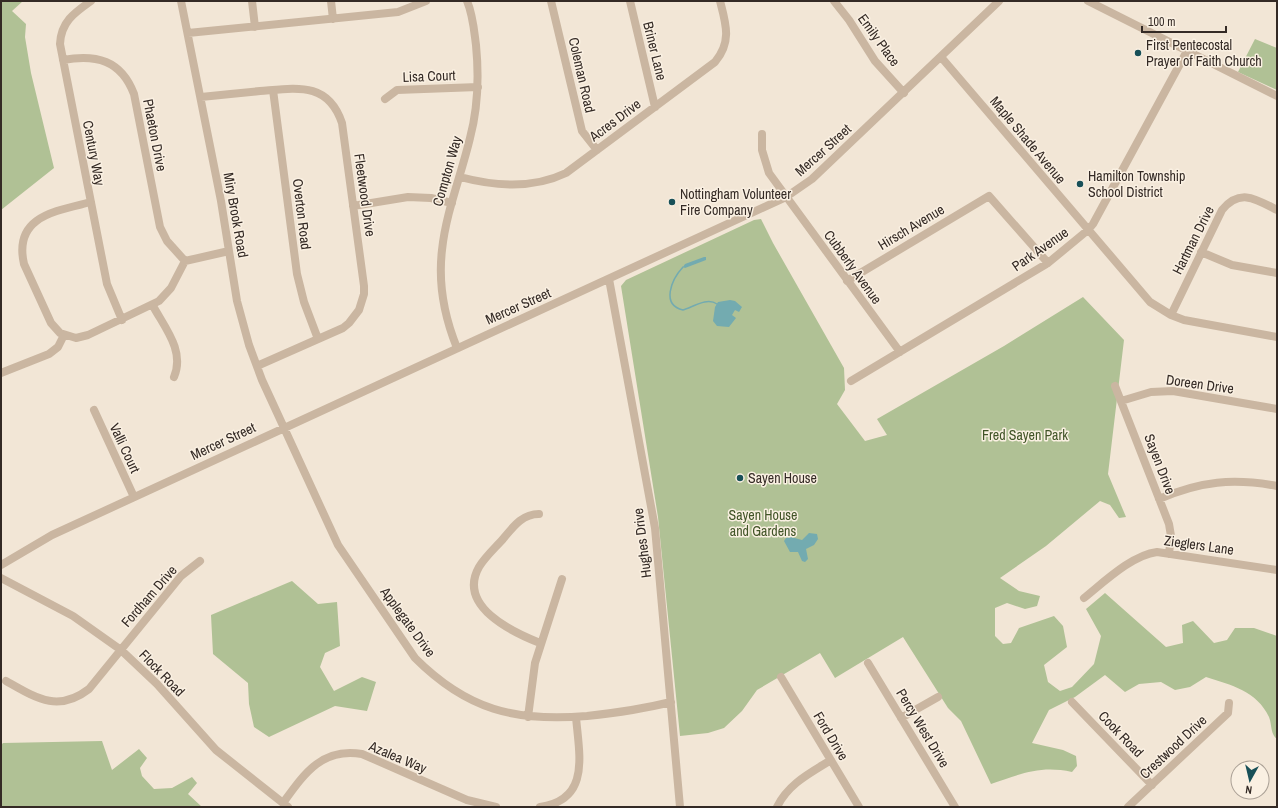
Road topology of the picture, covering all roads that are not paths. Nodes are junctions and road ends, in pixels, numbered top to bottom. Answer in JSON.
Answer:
{"nodes":[{"id":1,"x":91,"y":1,"type":"edge"},
{"id":2,"x":182,"y":1,"type":"edge"},
{"id":3,"x":252,"y":1,"type":"edge"},
{"id":4,"x":331,"y":1,"type":"edge"},
{"id":5,"x":426,"y":1,"type":"edge"},
{"id":6,"x":467,"y":1,"type":"edge"},
{"id":7,"x":551,"y":1,"type":"edge"},
{"id":8,"x":630,"y":1,"type":"edge"},
{"id":9,"x":720,"y":1,"type":"edge"},
{"id":10,"x":834,"y":1,"type":"edge"},
{"id":11,"x":999,"y":1,"type":"edge"},
{"id":12,"x":1088,"y":1,"type":"edge"},
{"id":13,"x":333,"y":19,"type":"junction"},
{"id":14,"x":255,"y":27,"type":"junction"},
{"id":15,"x":188,"y":33,"type":"junction"},
{"id":16,"x":1187,"y":51,"type":"junction"},
{"id":17,"x":940,"y":57,"type":"junction"},
{"id":18,"x":62,"y":60,"type":"junction"},
{"id":19,"x":478,"y":87,"type":"junction"},
{"id":20,"x":273,"y":90,"type":"junction"},
{"id":21,"x":904,"y":92,"type":"junction"},
{"id":22,"x":1277,"y":96,"type":"edge"},
{"id":23,"x":201,"y":97,"type":"junction"},
{"id":24,"x":384,"y":99,"type":"dead end"},
{"id":25,"x":655,"y":107,"type":"junction"},
{"id":26,"x":762,"y":134,"type":"dead end"},
{"id":27,"x":597,"y":150,"type":"junction"},
{"id":28,"x":460,"y":177,"type":"junction"},
{"id":29,"x":786,"y":197,"type":"junction"},
{"id":30,"x":91,"y":202,"type":"junction"},
{"id":31,"x":452,"y":203,"type":"junction"},
{"id":32,"x":353,"y":206,"type":"junction"},
{"id":33,"x":1277,"y":210,"type":"edge"},
{"id":34,"x":1088,"y":230,"type":"junction"},
{"id":35,"x":229,"y":251,"type":"junction"},
{"id":36,"x":1201,"y":252,"type":"junction"},
{"id":37,"x":185,"y":261,"type":"junction"},
{"id":38,"x":1048,"y":263,"type":"junction"},
{"id":39,"x":1277,"y":273,"type":"edge"},
{"id":40,"x":609,"y":279,"type":"junction"},
{"id":41,"x":847,"y":281,"type":"junction"},
{"id":42,"x":153,"y":306,"type":"junction"},
{"id":43,"x":1171,"y":315,"type":"junction"},
{"id":44,"x":122,"y":320,"type":"junction"},
{"id":45,"x":64,"y":336,"type":"junction"},
{"id":46,"x":1277,"y":337,"type":"edge"},
{"id":47,"x":318,"y":339,"type":"junction"},
{"id":48,"x":457,"y":348,"type":"junction"},
{"id":49,"x":900,"y":352,"type":"junction"},
{"id":50,"x":257,"y":366,"type":"junction"},
{"id":51,"x":1,"y":373,"type":"edge"},
{"id":52,"x":174,"y":377,"type":"dead end"},
{"id":53,"x":851,"y":381,"type":"dead end"},
{"id":54,"x":1115,"y":386,"type":"dead end"},
{"id":55,"x":1121,"y":401,"type":"junction"},
{"id":56,"x":1277,"y":409,"type":"edge"},
{"id":57,"x":94,"y":410,"type":"dead end"},
{"id":58,"x":284,"y":426,"type":"junction"},
{"id":59,"x":1277,"y":486,"type":"edge"},
{"id":60,"x":134,"y":497,"type":"junction"},
{"id":61,"x":1159,"y":499,"type":"junction"},
{"id":62,"x":539,"y":514,"type":"dead end"},
{"id":63,"x":1169,"y":554,"type":"junction"},
{"id":64,"x":200,"y":561,"type":"dead end"},
{"id":65,"x":1,"y":565,"type":"edge"},
{"id":66,"x":1277,"y":570,"type":"edge"},
{"id":67,"x":1,"y":578,"type":"edge"},
{"id":68,"x":562,"y":579,"type":"dead end"},
{"id":69,"x":1084,"y":598,"type":"dead end"},
{"id":70,"x":540,"y":643,"type":"junction"},
{"id":71,"x":121,"y":650,"type":"junction"},
{"id":72,"x":868,"y":663,"type":"dead end"},
{"id":73,"x":782,"y":678,"type":"dead end"},
{"id":74,"x":6,"y":681,"type":"dead end"},
{"id":75,"x":938,"y":697,"type":"dead end"},
{"id":76,"x":671,"y":702,"type":"junction"},
{"id":77,"x":1072,"y":702,"type":"dead end"},
{"id":78,"x":1229,"y":703,"type":"dead end"},
{"id":79,"x":576,"y":716,"type":"junction"},
{"id":80,"x":528,"y":717,"type":"junction"},
{"id":81,"x":901,"y":718,"type":"junction"},
{"id":82,"x":831,"y":760,"type":"junction"},
{"id":83,"x":1152,"y":785,"type":"junction"},
{"id":84,"x":286,"y":805,"type":"edge"},
{"id":85,"x":496,"y":807,"type":"edge"},
{"id":86,"x":540,"y":807,"type":"edge"},
{"id":87,"x":680,"y":807,"type":"edge"},
{"id":88,"x":777,"y":807,"type":"edge"},
{"id":89,"x":859,"y":807,"type":"edge"},
{"id":90,"x":955,"y":807,"type":"edge"},
{"id":91,"x":1128,"y":807,"type":"edge"}],
"edges":[{"from":1,"to":18,"type":"street","name":"Century Way"},
{"from":2,"to":15,"type":"street","name":"Miry Brook Road"},
{"from":3,"to":14,"type":"street"},
{"from":4,"to":13,"type":"street"},
{"from":5,"to":13,"type":"street"},
{"from":6,"to":19,"type":"street","name":"Compton Way"},
{"from":7,"to":27,"type":"street","name":"Coleman Road"},
{"from":8,"to":25,"type":"street","name":"Briner Lane"},
{"from":9,"to":25,"type":"street","name":"Acres Drive"},
{"from":10,"to":21,"type":"street","name":"Emily Place"},
{"from":11,"to":17,"type":"street","name":"Mercer Street"},
{"from":12,"to":16,"type":"street"},
{"from":13,"to":14,"type":"street"},
{"from":14,"to":15,"type":"street"},
{"from":15,"to":23,"type":"street","name":"Miry Brook Road"},
{"from":16,"to":22,"type":"street"},
{"from":16,"to":34,"type":"street","name":"Park Avenue"},
{"from":17,"to":21,"type":"street","name":"Mercer Street"},
{"from":17,"to":34,"type":"street","name":"Maple Shade Avenue"},
{"from":18,"to":30,"type":"street","name":"Century Way"},
{"from":18,"to":37,"type":"street","name":"Phaeton Drive"},
{"from":19,"to":24,"type":"street","name":"Lisa Court"},
{"from":19,"to":28,"type":"street","name":"Compton Way"},
{"from":20,"to":23,"type":"street","name":"Fleetwood Drive"},
{"from":20,"to":32,"type":"street","name":"Fleetwood Drive"},
{"from":20,"to":47,"type":"street","name":"Overton Road"},
{"from":21,"to":29,"type":"street","name":"Mercer Street"},
{"from":23,"to":35,"type":"street","name":"Miry Brook Road"},
{"from":25,"to":27,"type":"street","name":"Acres Drive"},
{"from":26,"to":29,"type":"street","name":"Cubberly Avenue"},
{"from":27,"to":28,"type":"street","name":"Acres Drive"},
{"from":28,"to":31,"type":"street","name":"Compton Way"},
{"from":29,"to":40,"type":"street","name":"Mercer Street"},
{"from":29,"to":41,"type":"street","name":"Cubberly Avenue"},
{"from":30,"to":44,"type":"street","name":"Century Way"},
{"from":30,"to":45,"type":"street"},
{"from":31,"to":32,"type":"street"},
{"from":31,"to":48,"type":"street","name":"Compton Way"},
{"from":32,"to":47,"type":"street","name":"Fleetwood Drive"},
{"from":33,"to":36,"type":"street","name":"Hartman Drive"},
{"from":34,"to":38,"type":"street","name":"Park Avenue"},
{"from":34,"to":43,"type":"street","name":"Maple Shade Avenue"},
{"from":35,"to":37,"type":"street"},
{"from":35,"to":50,"type":"street","name":"Miry Brook Road"},
{"from":36,"to":39,"type":"street"},
{"from":36,"to":43,"type":"street","name":"Hartman Drive"},
{"from":37,"to":42,"type":"street"},
{"from":38,"to":41,"type":"street","name":"Hirsch Avenue"},
{"from":38,"to":49,"type":"street","name":"Park Avenue"},
{"from":40,"to":48,"type":"street","name":"Mercer Street"},
{"from":40,"to":76,"type":"street","name":"Hughes Drive"},
{"from":41,"to":49,"type":"street","name":"Cubberly Avenue"},
{"from":42,"to":44,"type":"street"},
{"from":42,"to":52,"type":"street"},
{"from":43,"to":46,"type":"street","name":"Maple Shade Avenue"},
{"from":44,"to":45,"type":"street"},
{"from":45,"to":51,"type":"street"},
{"from":47,"to":50,"type":"street","name":"Fleetwood Drive"},
{"from":48,"to":58,"type":"street","name":"Mercer Street"},
{"from":49,"to":53,"type":"street","name":"Park Avenue"},
{"from":50,"to":58,"type":"street","name":"Miry Brook Road"},
{"from":54,"to":55,"type":"street","name":"Sayen Drive"},
{"from":55,"to":56,"type":"street","name":"Doreen Drive"},
{"from":55,"to":61,"type":"street","name":"Sayen Drive"},
{"from":57,"to":60,"type":"street","name":"Valli Court"},
{"from":58,"to":60,"type":"street","name":"Mercer Street"},
{"from":58,"to":80,"type":"street","name":"Applegate Drive"},
{"from":59,"to":61,"type":"street"},
{"from":60,"to":65,"type":"street","name":"Mercer Street"},
{"from":61,"to":63,"type":"street","name":"Sayen Drive"},
{"from":62,"to":70,"type":"street"},
{"from":63,"to":66,"type":"street","name":"Zieglers Lane"},
{"from":63,"to":69,"type":"street","name":"Zieglers Lane"},
{"from":64,"to":71,"type":"street","name":"Fordham Drive"},
{"from":67,"to":71,"type":"street","name":"Flock Road"},
{"from":68,"to":70,"type":"street"},
{"from":70,"to":80,"type":"street"},
{"from":71,"to":74,"type":"street","name":"Fordham Drive"},
{"from":71,"to":84,"type":"street","name":"Flock Road"},
{"from":72,"to":81,"type":"street","name":"Percy West Drive"},
{"from":73,"to":82,"type":"street","name":"Ford Drive"},
{"from":75,"to":81,"type":"street"},
{"from":76,"to":79,"type":"street","name":"Applegate Drive"},
{"from":76,"to":87,"type":"street","name":"Hughes Drive"},
{"from":77,"to":83,"type":"street","name":"Cook Road"},
{"from":78,"to":83,"type":"street","name":"Crestwood Drive"},
{"from":79,"to":80,"type":"street","name":"Applegate Drive"},
{"from":79,"to":86,"type":"street"},
{"from":81,"to":90,"type":"street","name":"Percy West Drive"},
{"from":82,"to":88,"type":"street"},
{"from":82,"to":89,"type":"street","name":"Ford Drive"},
{"from":83,"to":91,"type":"street","name":"Crestwood Drive"},
{"from":84,"to":85,"type":"street","name":"Azalea Way"}]}
